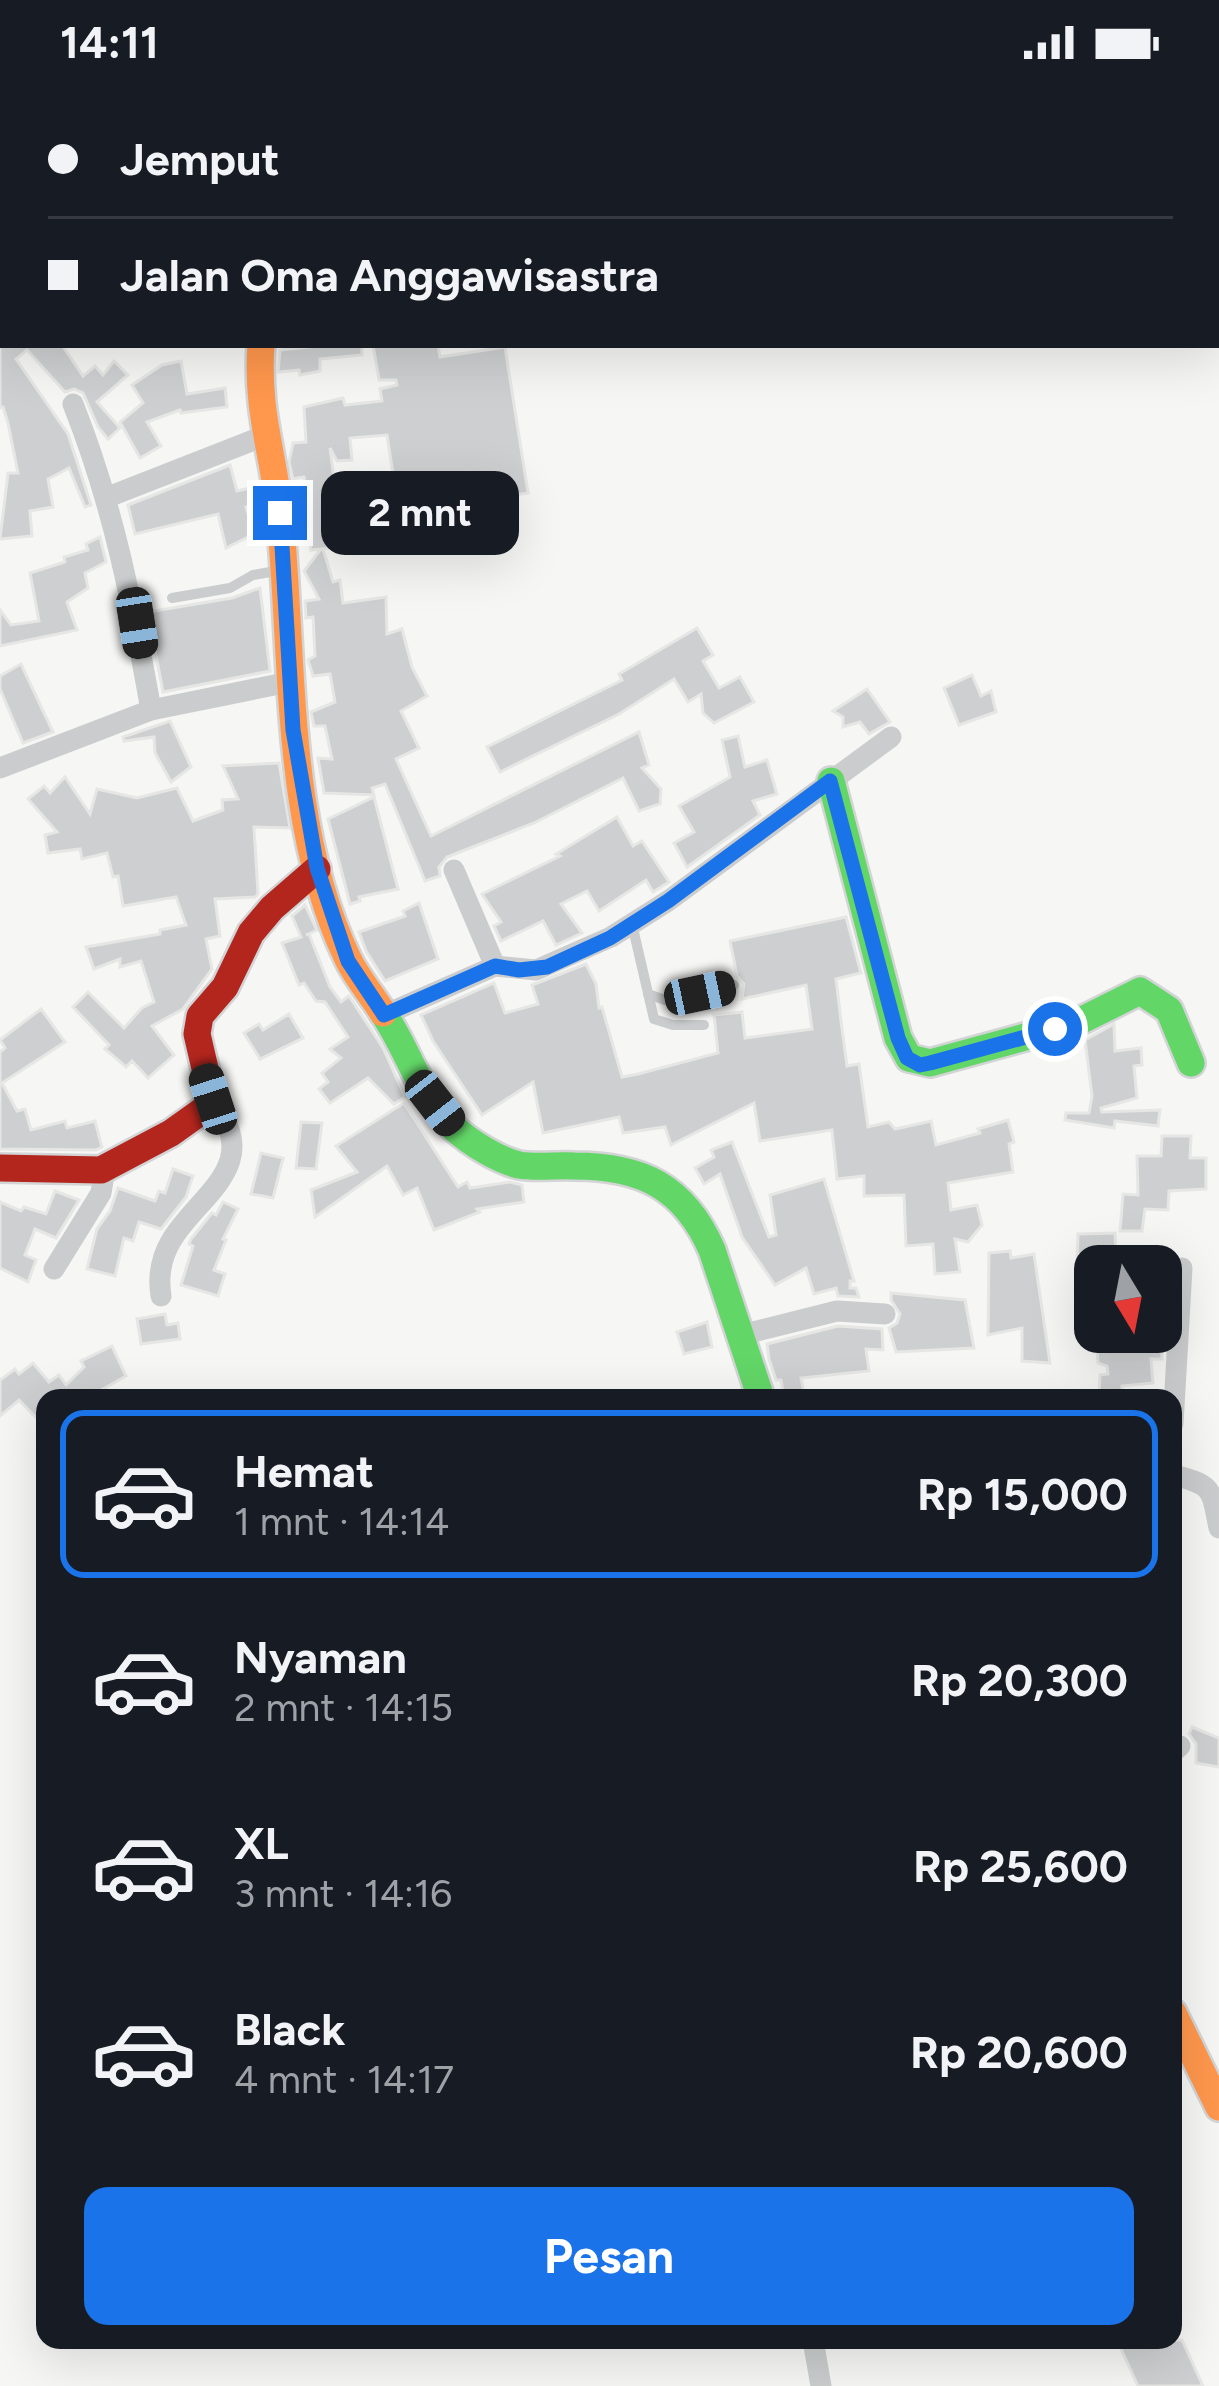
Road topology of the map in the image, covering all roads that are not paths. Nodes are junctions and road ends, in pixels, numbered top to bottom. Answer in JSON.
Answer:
{"nodes":[{"id":1,"x":260,"y":348,"type":"edge"},
{"id":2,"x":73,"y":404,"type":"dead end"},
{"id":3,"x":264,"y":436,"type":"junction"},
{"id":4,"x":108,"y":497,"type":"junction"},
{"id":5,"x":284,"y":570,"type":"junction"},
{"id":6,"x":172,"y":598,"type":"dead end"},
{"id":7,"x":289,"y":682,"type":"junction"},
{"id":8,"x":151,"y":710,"type":"junction"},
{"id":9,"x":892,"y":736,"type":"dead end"},
{"id":10,"x":0,"y":768,"type":"edge"},
{"id":11,"x":830,"y":781,"type":"junction"},
{"id":12,"x":317,"y":868,"type":"junction"},
{"id":13,"x":454,"y":870,"type":"dead end"},
{"id":14,"x":632,"y":923,"type":"junction"},
{"id":15,"x":495,"y":966,"type":"junction"},
{"id":16,"x":734,"y":985,"type":"dead end"},
{"id":17,"x":648,"y":994,"type":"junction"},
{"id":18,"x":384,"y":1015,"type":"junction"},
{"id":19,"x":704,"y":1025,"type":"dead end"},
{"id":20,"x":1191,"y":1063,"type":"dead end"},
{"id":21,"x":212,"y":1103,"type":"junction"},
{"id":22,"x":0,"y":1168,"type":"edge"},
{"id":23,"x":105,"y":1168,"type":"junction"},
{"id":24,"x":54,"y":1269,"type":"dead end"},
{"id":25,"x":161,"y":1296,"type":"dead end"},
{"id":26,"x":885,"y":1314,"type":"dead end"},
{"id":27,"x":741,"y":1335,"type":"junction"},
{"id":28,"x":1177,"y":1353,"type":"edge"},
{"id":29,"x":758,"y":1389,"type":"edge"},
{"id":30,"x":1175,"y":1389,"type":"edge"},
{"id":31,"x":1182,"y":1478,"type":"edge"},
{"id":32,"x":1219,"y":1528,"type":"edge"},
{"id":33,"x":1182,"y":2031,"type":"edge"},
{"id":34,"x":1219,"y":2107,"type":"edge"},
{"id":35,"x":815,"y":2349,"type":"edge"},
{"id":36,"x":821,"y":2386,"type":"edge"}],
"edges":[{"from":1,"to":3,"type":"main road"},
{"from":2,"to":4,"type":"street"},
{"from":3,"to":4,"type":"street"},
{"from":3,"to":5,"type":"main road"},
{"from":4,"to":8,"type":"street"},
{"from":5,"to":6,"type":"lane"},
{"from":5,"to":7,"type":"main road"},
{"from":7,"to":8,"type":"street"},
{"from":7,"to":12,"type":"main road"},
{"from":8,"to":10,"type":"street"},
{"from":9,"to":11,"type":"street"},
{"from":11,"to":14,"type":"street"},
{"from":11,"to":20,"type":"main road"},
{"from":12,"to":18,"type":"main road"},
{"from":12,"to":21,"type":"main road"},
{"from":13,"to":15,"type":"street"},
{"from":14,"to":15,"type":"street"},
{"from":14,"to":17,"type":"lane"},
{"from":15,"to":18,"type":"street"},
{"from":16,"to":17,"type":"lane"},
{"from":17,"to":19,"type":"lane"},
{"from":18,"to":27,"type":"main road"},
{"from":21,"to":23,"type":"main road"},
{"from":21,"to":25,"type":"street"},
{"from":22,"to":23,"type":"main road"},
{"from":23,"to":24,"type":"street"},
{"from":26,"to":27,"type":"street"},
{"from":27,"to":29,"type":"main road"},
{"from":28,"to":30,"type":"street"},
{"from":31,"to":32,"type":"street"},
{"from":33,"to":34,"type":"main road"},
{"from":35,"to":36,"type":"street"}]}
